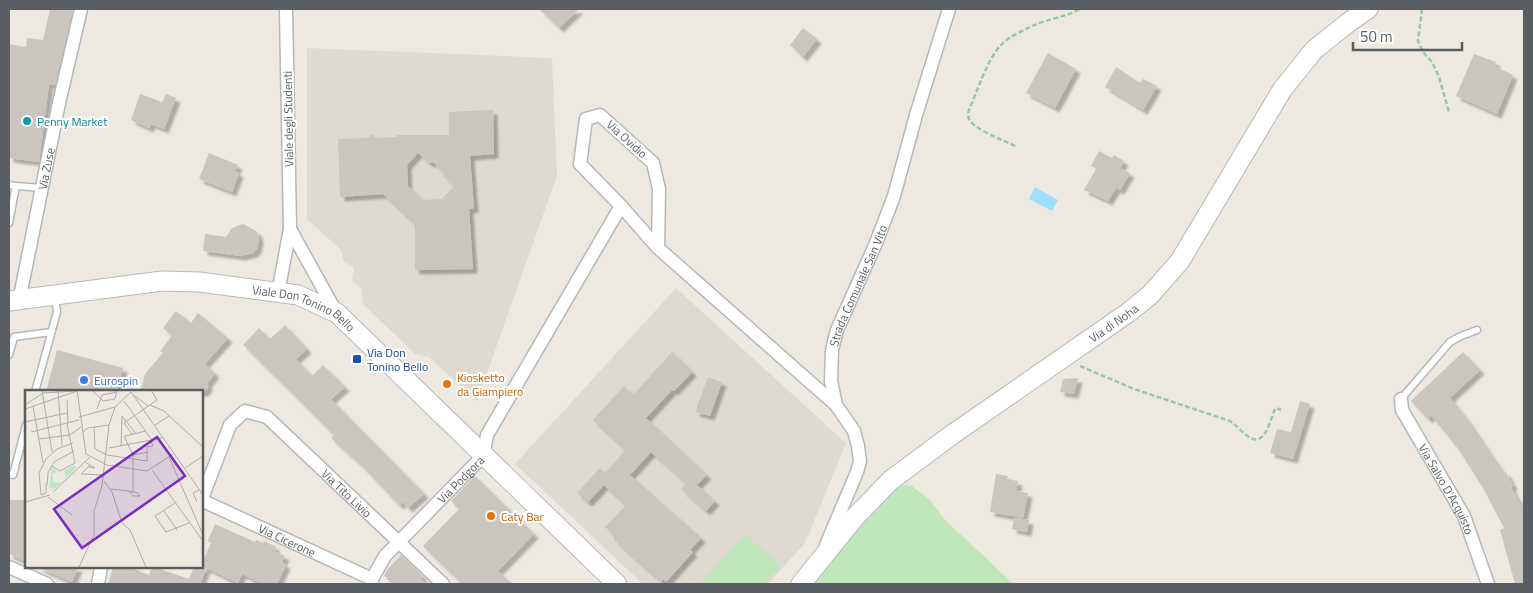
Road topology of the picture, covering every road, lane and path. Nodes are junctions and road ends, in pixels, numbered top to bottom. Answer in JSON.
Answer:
{"nodes":[{"id":1,"x":81,"y":9,"type":"edge"},
{"id":2,"x":286,"y":9,"type":"edge"},
{"id":3,"x":949,"y":9,"type":"edge"},
{"id":4,"x":1080,"y":9,"type":"edge"},
{"id":5,"x":1368,"y":9,"type":"edge"},
{"id":6,"x":1422,"y":9,"type":"edge"},
{"id":7,"x":1449,"y":112,"type":"dead end"},
{"id":8,"x":1015,"y":146,"type":"dead end"},
{"id":9,"x":9,"y":185,"type":"edge"},
{"id":10,"x":16,"y":186,"type":"junction"},
{"id":11,"x":42,"y":188,"type":"junction"},
{"id":12,"x":621,"y":206,"type":"junction"},
{"id":13,"x":9,"y":223,"type":"edge"},
{"id":14,"x":290,"y":229,"type":"junction"},
{"id":15,"x":658,"y":248,"type":"junction"},
{"id":16,"x":278,"y":293,"type":"junction"},
{"id":17,"x":55,"y":296,"type":"junction"},
{"id":18,"x":14,"y":301,"type":"edge"},
{"id":19,"x":337,"y":313,"type":"junction"},
{"id":20,"x":1477,"y":330,"type":"dead end"},
{"id":21,"x":51,"y":332,"type":"junction"},
{"id":22,"x":9,"y":355,"type":"edge"},
{"id":23,"x":1064,"y":357,"type":"junction"},
{"id":24,"x":36,"y":390,"type":"edge"},
{"id":25,"x":1402,"y":399,"type":"joint"},
{"id":26,"x":836,"y":405,"type":"junction"},
{"id":27,"x":1281,"y":410,"type":"dead end"},
{"id":28,"x":25,"y":429,"type":"edge"},
{"id":29,"x":483,"y":456,"type":"junction"},
{"id":30,"x":9,"y":474,"type":"edge"},
{"id":31,"x":202,"y":498,"type":"edge"},
{"id":32,"x":202,"y":501,"type":"edge"},
{"id":33,"x":398,"y":541,"type":"junction"},
{"id":34,"x":821,"y":558,"type":"junction"},
{"id":35,"x":9,"y":566,"type":"edge"},
{"id":36,"x":102,"y":568,"type":"edge"},
{"id":37,"x":372,"y":582,"type":"edge"},
{"id":38,"x":47,"y":584,"type":"edge"},
{"id":39,"x":98,"y":584,"type":"edge"},
{"id":40,"x":443,"y":584,"type":"edge"},
{"id":41,"x":617,"y":584,"type":"edge"},
{"id":42,"x":801,"y":584,"type":"edge"},
{"id":43,"x":1488,"y":584,"type":"edge"}],
"edges":[{"from":1,"to":11,"type":"street","name":"Via Zuse"},
{"from":2,"to":14,"type":"street","name":"Viale degli Studenti"},
{"from":3,"to":26,"type":"street","name":"Strada Comunale San Vito"},
{"from":4,"to":8,"type":"path"},
{"from":5,"to":23,"type":"street","name":"Via di Noha"},
{"from":6,"to":7,"type":"path"},
{"from":9,"to":10,"type":"lane"},
{"from":10,"to":11,"type":"lane"},
{"from":10,"to":13,"type":"lane"},
{"from":11,"to":18,"type":"street","name":"Via Zuse"},
{"from":12,"to":15,"type":"street","name":"Via Ovidio"},
{"from":12,"to":15,"type":"street","name":"Via Ovidio"},
{"from":12,"to":29,"type":"street","name":"Via Podgora"},
{"from":14,"to":16,"type":"street","name":"Viale degli Studenti"},
{"from":14,"to":19,"type":"street"},
{"from":15,"to":26,"type":"street","name":"Via Ovidio"},
{"from":16,"to":17,"type":"street","name":"Viale Don Tonino Bello"},
{"from":16,"to":19,"type":"street","name":"Viale Don Tonino Bello"},
{"from":17,"to":18,"type":"street","name":"Viale Don Tonino Bello"},
{"from":17,"to":21,"type":"lane"},
{"from":19,"to":29,"type":"street","name":"Viale Don Tonino Bello"},
{"from":20,"to":25,"type":"lane"},
{"from":21,"to":22,"type":"lane"},
{"from":21,"to":24,"type":"lane"},
{"from":23,"to":27,"type":"path"},
{"from":23,"to":34,"type":"street","name":"Via di Noha"},
{"from":25,"to":43,"type":"street","name":"Via Salvo D'Acquisto"},
{"from":26,"to":34,"type":"street","name":"Strada Comunale San Vito"},
{"from":28,"to":30,"type":"lane"},
{"from":29,"to":33,"type":"street","name":"Via Podgora"},
{"from":29,"to":41,"type":"street","name":"Viale Don Tonino Bello"},
{"from":31,"to":33,"type":"street","name":"Via Tito Livio"},
{"from":32,"to":37,"type":"street","name":"Via Cicerone"},
{"from":33,"to":37,"type":"street","name":"Via Podgora"},
{"from":33,"to":40,"type":"street","name":"Via Tito Livio"},
{"from":34,"to":42,"type":"street","name":"Via di Noha"},
{"from":35,"to":38,"type":"street"},
{"from":36,"to":39,"type":"street"}]}
